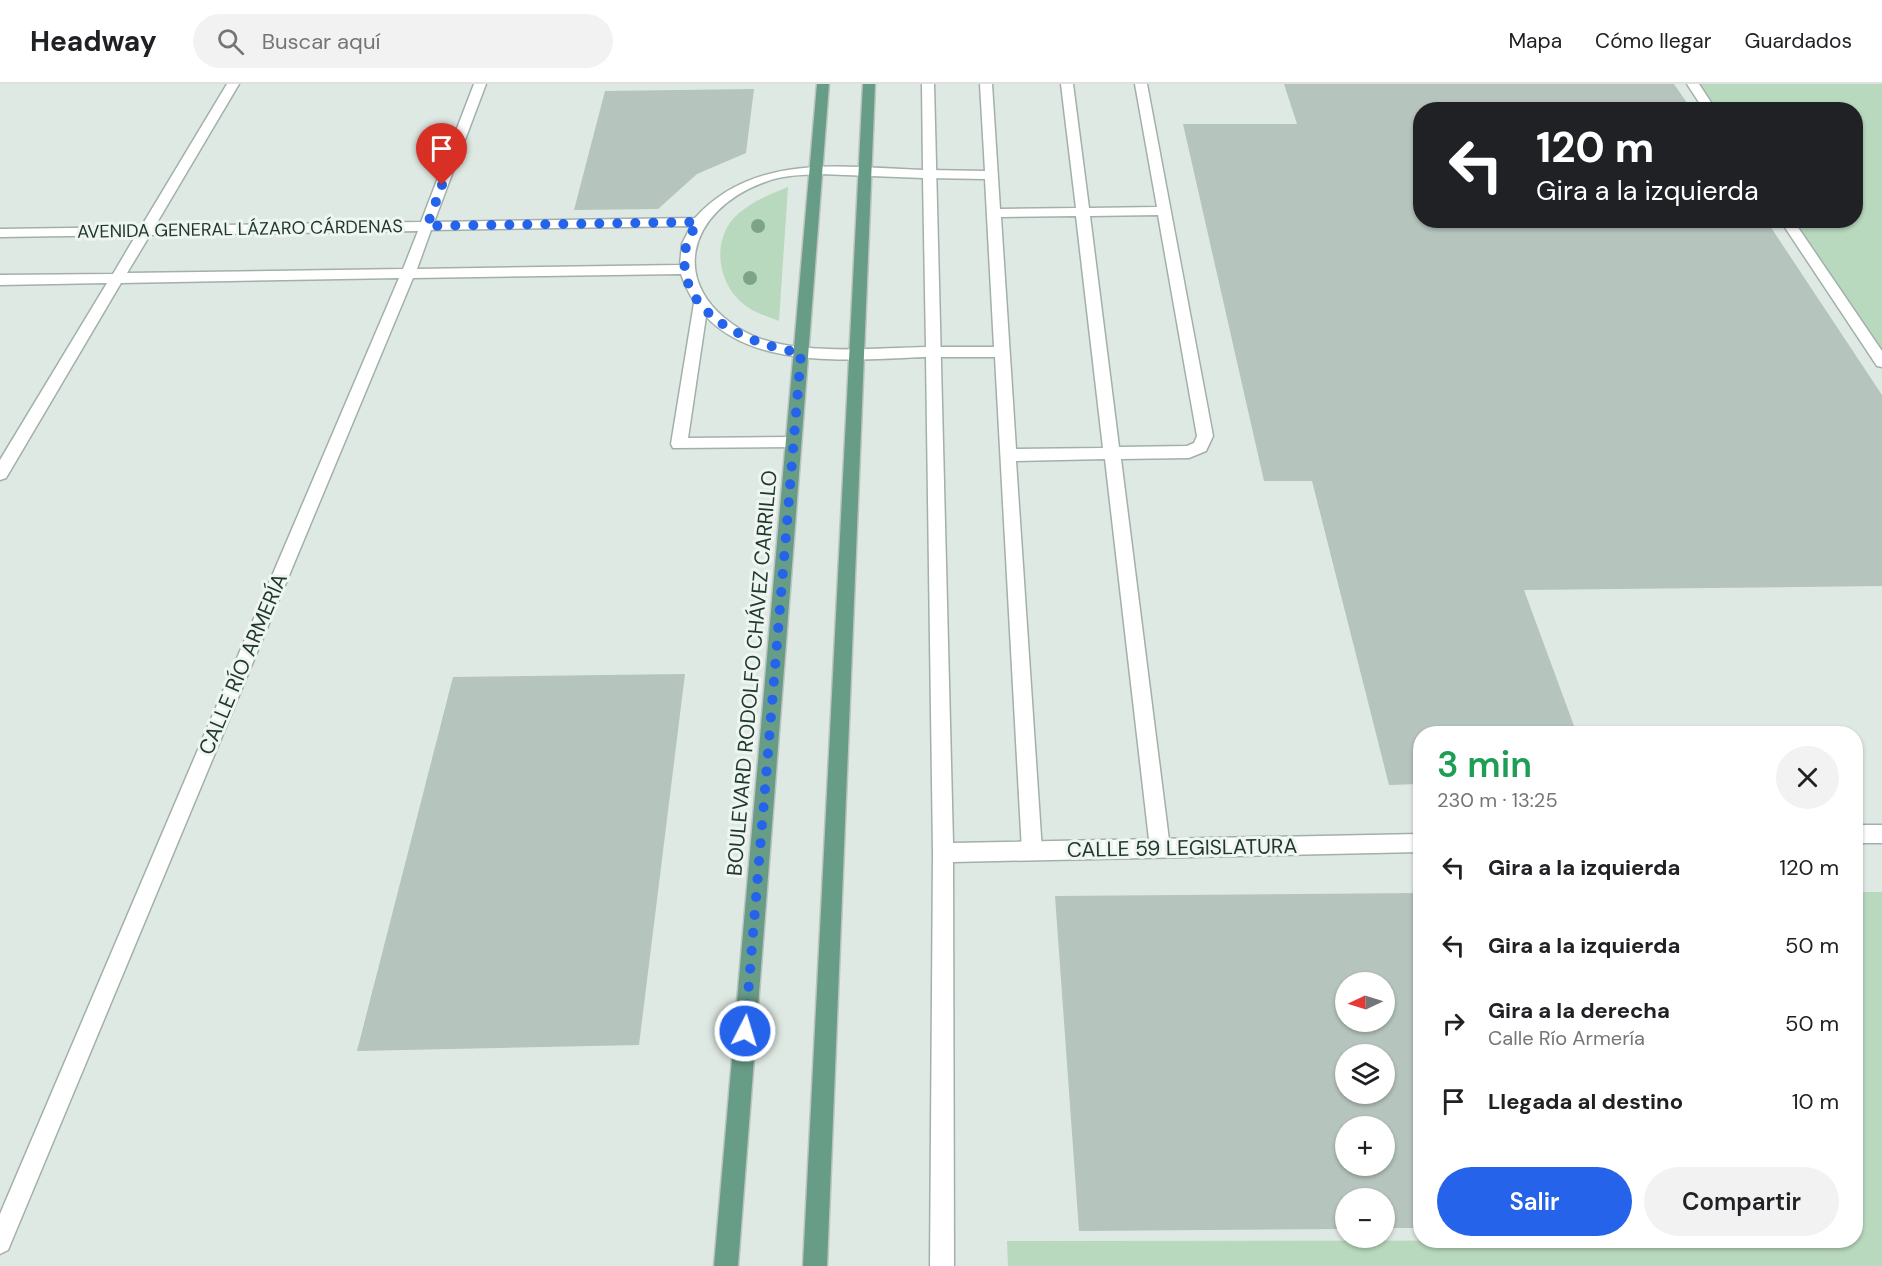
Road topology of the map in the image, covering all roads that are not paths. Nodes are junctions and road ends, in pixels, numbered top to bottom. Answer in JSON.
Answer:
{"nodes":[{"id":1,"x":233,"y":84,"type":"edge"},
{"id":2,"x":480,"y":84,"type":"edge"},
{"id":3,"x":823,"y":84,"type":"edge"},
{"id":4,"x":869,"y":84,"type":"edge"},
{"id":5,"x":928,"y":84,"type":"edge"},
{"id":6,"x":986,"y":84,"type":"edge"},
{"id":7,"x":1067,"y":84,"type":"edge"},
{"id":8,"x":1141,"y":84,"type":"edge"},
{"id":9,"x":1693,"y":84,"type":"edge"},
{"id":10,"x":1705,"y":102,"type":"edge"},
{"id":11,"x":814,"y":171,"type":"junction"},
{"id":12,"x":866,"y":172,"type":"junction"},
{"id":13,"x":928,"y":174,"type":"junction"},
{"id":14,"x":992,"y":175,"type":"junction"},
{"id":15,"x":1164,"y":211,"type":"junction"},
{"id":16,"x":1082,"y":212,"type":"junction"},
{"id":17,"x":994,"y":213,"type":"junction"},
{"id":18,"x":697,"y":222,"type":"junction"},
{"id":19,"x":427,"y":226,"type":"junction"},
{"id":20,"x":1791,"y":228,"type":"edge"},
{"id":21,"x":146,"y":230,"type":"junction"},
{"id":22,"x":0,"y":233,"type":"edge"},
{"id":23,"x":687,"y":269,"type":"junction"},
{"id":24,"x":408,"y":274,"type":"junction"},
{"id":25,"x":117,"y":278,"type":"junction"},
{"id":26,"x":0,"y":280,"type":"edge"},
{"id":27,"x":701,"y":303,"type":"junction"},
{"id":28,"x":858,"y":352,"type":"junction"},
{"id":29,"x":932,"y":352,"type":"junction"},
{"id":30,"x":1002,"y":352,"type":"junction"},
{"id":31,"x":801,"y":353,"type":"junction"},
{"id":32,"x":1882,"y":362,"type":"edge"},
{"id":33,"x":793,"y":443,"type":"junction"},
{"id":34,"x":1008,"y":455,"type":"junction"},
{"id":35,"x":1112,"y":455,"type":"junction"},
{"id":36,"x":0,"y":474,"type":"edge"},
{"id":37,"x":1863,"y":834,"type":"edge"},
{"id":38,"x":1882,"y":834,"type":"edge"},
{"id":39,"x":1413,"y":843,"type":"edge"},
{"id":40,"x":1160,"y":848,"type":"junction"},
{"id":41,"x":1032,"y":851,"type":"junction"},
{"id":42,"x":943,"y":853,"type":"junction"},
{"id":43,"x":0,"y":1242,"type":"edge"},
{"id":44,"x":726,"y":1266,"type":"edge"},
{"id":45,"x":814,"y":1266,"type":"edge"},
{"id":46,"x":942,"y":1266,"type":"edge"}],
"edges":[{"from":1,"to":21,"type":"street"},
{"from":2,"to":19,"type":"street","name":"CALLE RÍO ARMERÍA"},
{"from":3,"to":11,"type":"main road","name":"BOULEVARD RODOLFO CHÁVEZ CARRILLO"},
{"from":4,"to":12,"type":"main road"},
{"from":5,"to":13,"type":"street"},
{"from":6,"to":14,"type":"street"},
{"from":7,"to":16,"type":"street"},
{"from":8,"to":15,"type":"street"},
{"from":9,"to":10,"type":"street"},
{"from":11,"to":12,"type":"street"},
{"from":11,"to":18,"type":"street"},
{"from":11,"to":31,"type":"main road","name":"BOULEVARD RODOLFO CHÁVEZ CARRILLO"},
{"from":12,"to":13,"type":"street"},
{"from":12,"to":28,"type":"main road"},
{"from":13,"to":14,"type":"street"},
{"from":13,"to":29,"type":"street"},
{"from":14,"to":17,"type":"street"},
{"from":15,"to":16,"type":"street"},
{"from":15,"to":35,"type":"street"},
{"from":16,"to":17,"type":"street"},
{"from":16,"to":35,"type":"street"},
{"from":17,"to":30,"type":"street"},
{"from":18,"to":19,"type":"street","name":"AVENIDA GENERAL LÁZARO CÁRDENAS"},
{"from":18,"to":23,"type":"street"},
{"from":19,"to":21,"type":"street","name":"AVENIDA GENERAL LÁZARO CÁRDENAS"},
{"from":19,"to":24,"type":"street","name":"CALLE RÍO ARMERÍA"},
{"from":20,"to":32,"type":"street"},
{"from":21,"to":22,"type":"street","name":"AVENIDA GENERAL LÁZARO CÁRDENAS"},
{"from":21,"to":25,"type":"street"},
{"from":23,"to":24,"type":"street"},
{"from":23,"to":27,"type":"street"},
{"from":24,"to":25,"type":"street"},
{"from":24,"to":43,"type":"street","name":"CALLE RÍO ARMERÍA"},
{"from":25,"to":26,"type":"street"},
{"from":25,"to":36,"type":"street"},
{"from":27,"to":31,"type":"street"},
{"from":27,"to":33,"type":"street"},
{"from":28,"to":29,"type":"street"},
{"from":28,"to":31,"type":"street"},
{"from":28,"to":45,"type":"main road"},
{"from":29,"to":30,"type":"street"},
{"from":29,"to":42,"type":"street"},
{"from":30,"to":34,"type":"street"},
{"from":31,"to":33,"type":"main road","name":"BOULEVARD RODOLFO CHÁVEZ CARRILLO"},
{"from":33,"to":44,"type":"main road","name":"BOULEVARD RODOLFO CHÁVEZ CARRILLO"},
{"from":34,"to":35,"type":"street"},
{"from":34,"to":41,"type":"street"},
{"from":35,"to":40,"type":"street"},
{"from":37,"to":38,"type":"street"},
{"from":39,"to":40,"type":"street","name":"CALLE 59 LEGISLATURA"},
{"from":40,"to":41,"type":"street","name":"CALLE 59 LEGISLATURA"},
{"from":41,"to":42,"type":"street","name":"CALLE 59 LEGISLATURA"},
{"from":42,"to":46,"type":"street"}]}
